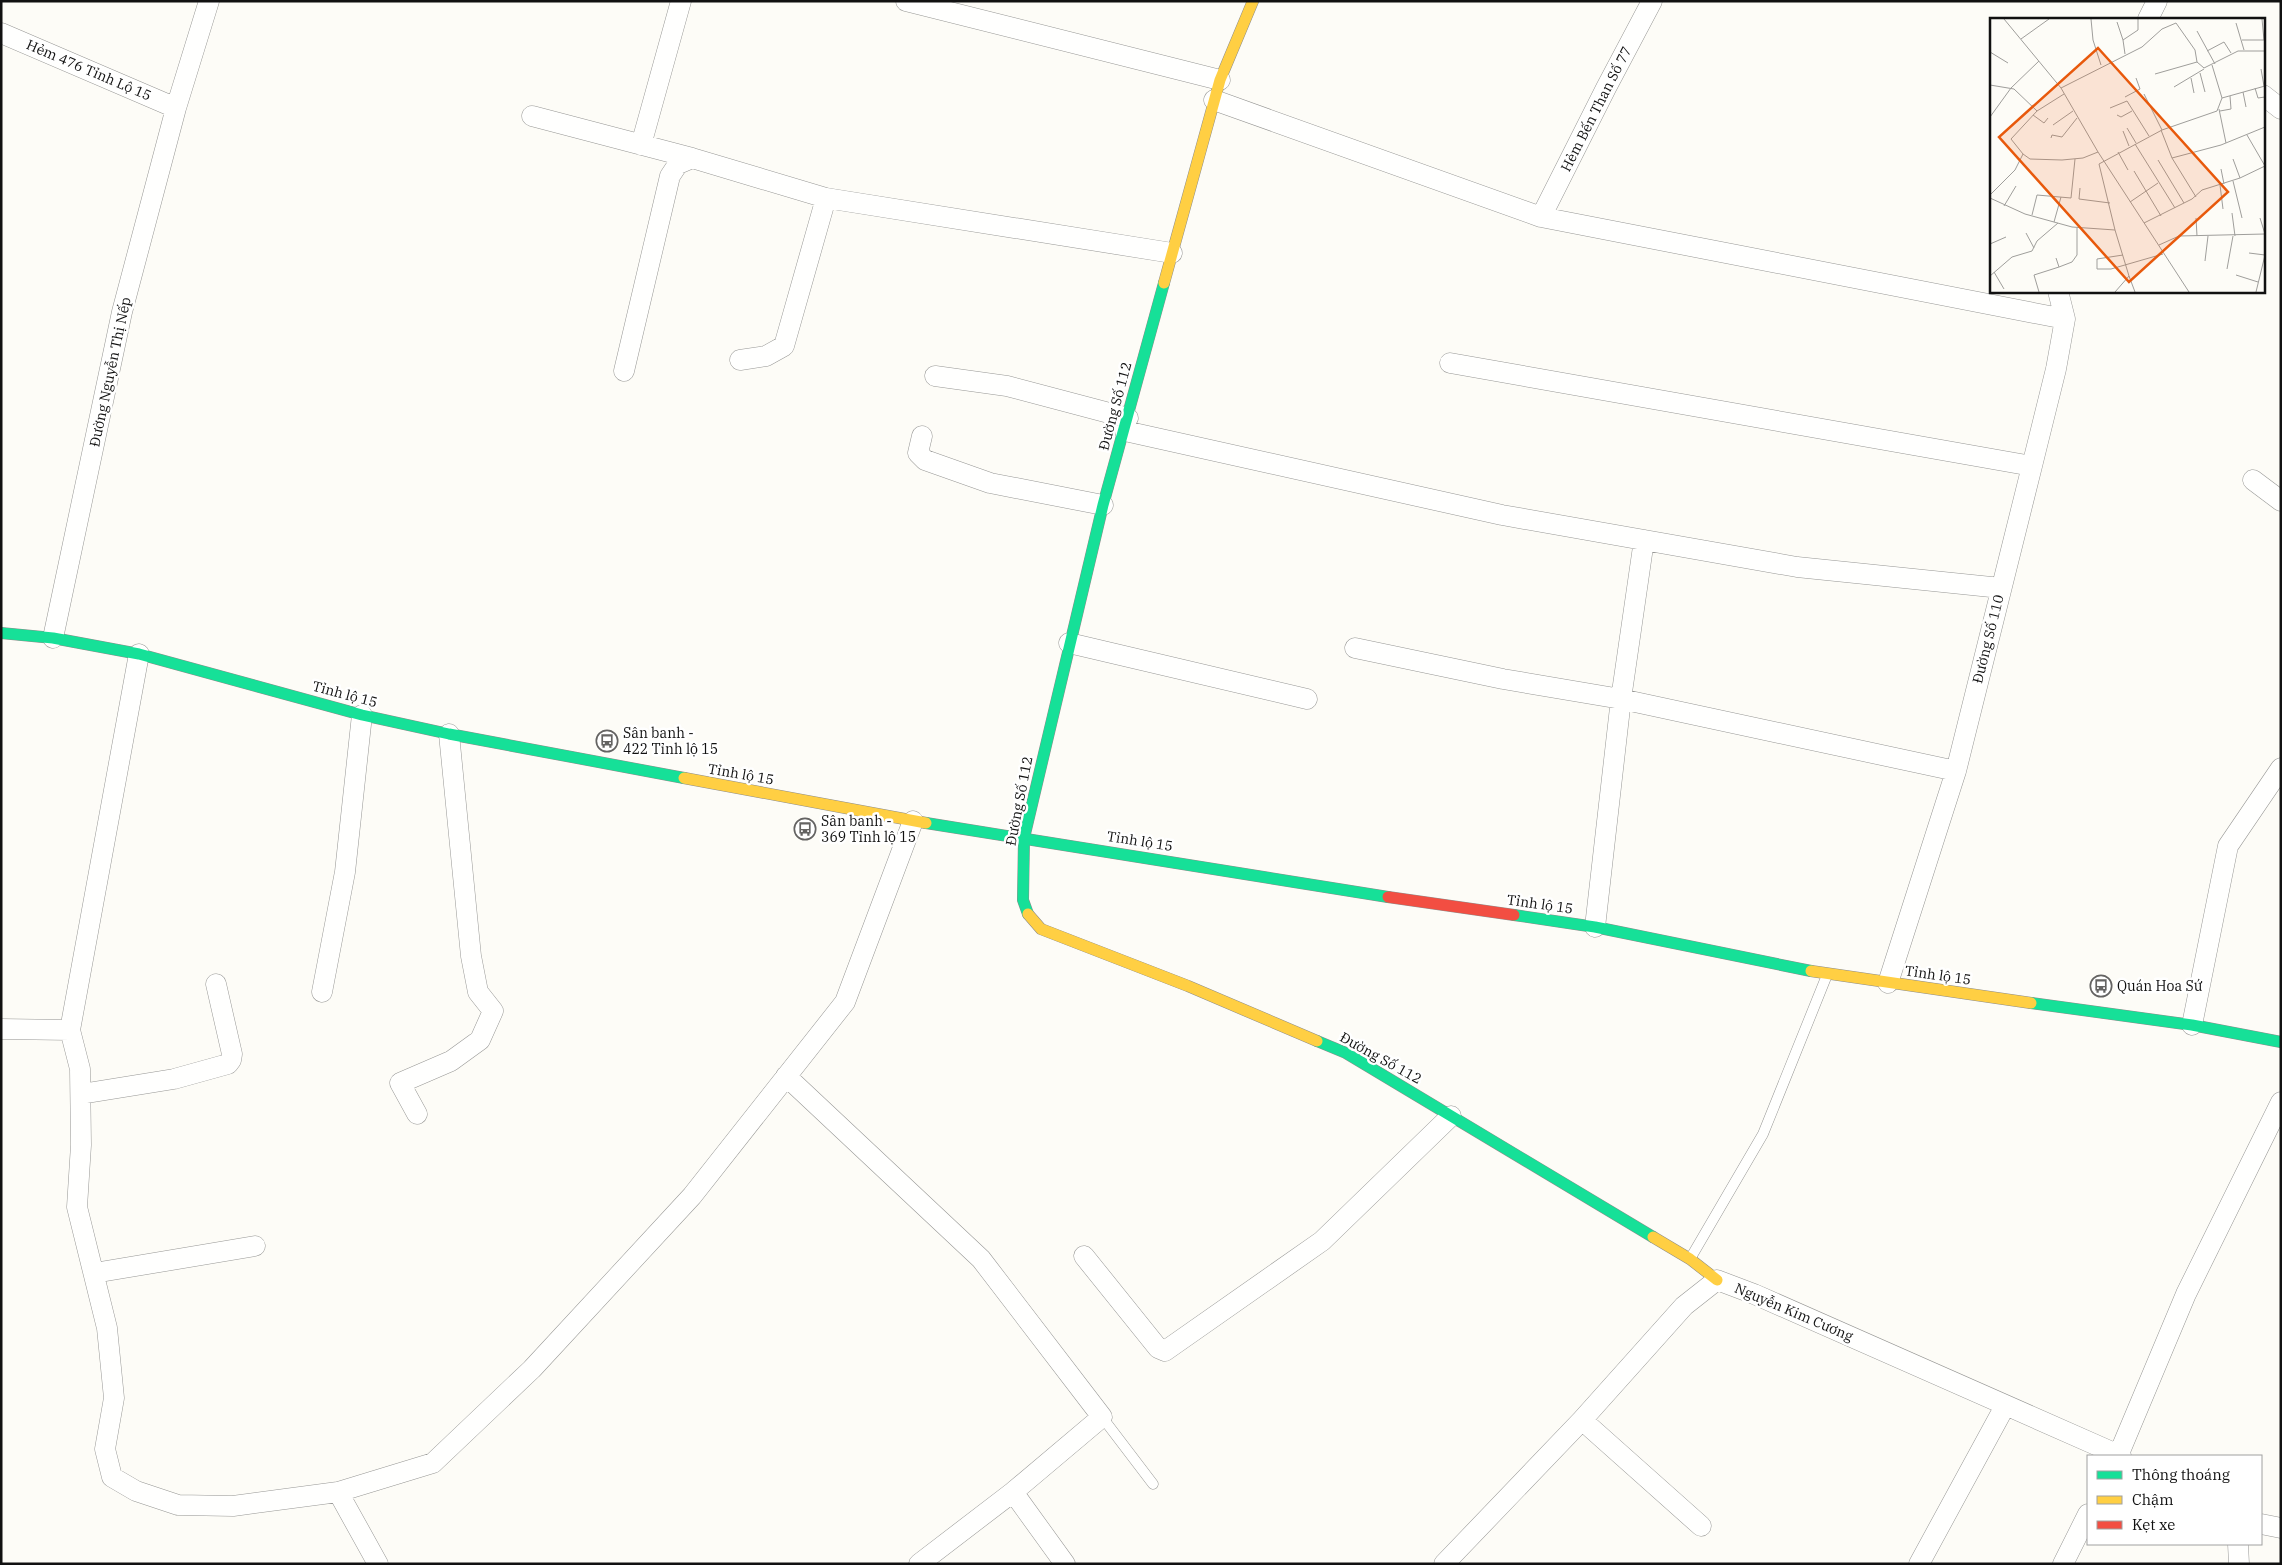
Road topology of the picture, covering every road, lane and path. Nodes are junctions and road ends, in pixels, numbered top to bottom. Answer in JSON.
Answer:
{"nodes":[{"id":1,"x":209,"y":1,"type":"edge"},
{"id":2,"x":681,"y":1,"type":"edge"},
{"id":3,"x":906,"y":1,"type":"edge"},
{"id":4,"x":1253,"y":1,"type":"edge"},
{"id":5,"x":1652,"y":1,"type":"edge"},
{"id":6,"x":1,"y":33,"type":"edge"},
{"id":7,"x":1220,"y":80,"type":"junction"},
{"id":8,"x":2264,"y":96,"type":"edge"},
{"id":9,"x":1214,"y":100,"type":"junction"},
{"id":10,"x":176,"y":108,"type":"junction"},
{"id":11,"x":2281,"y":109,"type":"edge"},
{"id":12,"x":532,"y":116,"type":"dead end"},
{"id":13,"x":641,"y":145,"type":"junction"},
{"id":14,"x":692,"y":158,"type":"junction"},
{"id":15,"x":826,"y":198,"type":"junction"},
{"id":16,"x":1542,"y":217,"type":"junction"},
{"id":17,"x":1172,"y":253,"type":"junction"},
{"id":18,"x":2058,"y":292,"type":"edge"},
{"id":19,"x":2065,"y":319,"type":"junction"},
{"id":20,"x":740,"y":360,"type":"dead end"},
{"id":21,"x":1450,"y":363,"type":"dead end"},
{"id":22,"x":624,"y":371,"type":"dead end"},
{"id":23,"x":935,"y":376,"type":"dead end"},
{"id":24,"x":1126,"y":424,"type":"junction"},
{"id":25,"x":922,"y":436,"type":"dead end"},
{"id":26,"x":2032,"y":466,"type":"junction"},
{"id":27,"x":2253,"y":480,"type":"dead end"},
{"id":28,"x":2281,"y":501,"type":"edge"},
{"id":29,"x":1103,"y":505,"type":"junction"},
{"id":30,"x":1644,"y":540,"type":"junction"},
{"id":31,"x":2001,"y":588,"type":"junction"},
{"id":32,"x":1,"y":633,"type":"edge"},
{"id":33,"x":54,"y":638,"type":"junction"},
{"id":34,"x":1069,"y":643,"type":"junction"},
{"id":35,"x":1355,"y":648,"type":"dead end"},
{"id":36,"x":139,"y":654,"type":"junction"},
{"id":37,"x":1306,"y":698,"type":"dead end"},
{"id":38,"x":1621,"y":699,"type":"junction"},
{"id":39,"x":362,"y":715,"type":"junction"},
{"id":40,"x":449,"y":734,"type":"junction"},
{"id":41,"x":2281,"y":768,"type":"edge"},
{"id":42,"x":1956,"y":770,"type":"junction"},
{"id":43,"x":913,"y":821,"type":"junction"},
{"id":44,"x":1024,"y":838,"type":"junction"},
{"id":45,"x":1595,"y":927,"type":"junction"},
{"id":46,"x":1827,"y":974,"type":"junction"},
{"id":47,"x":1888,"y":983,"type":"junction"},
{"id":48,"x":216,"y":984,"type":"dead end"},
{"id":49,"x":322,"y":992,"type":"dead end"},
{"id":50,"x":2192,"y":1025,"type":"junction"},
{"id":51,"x":1,"y":1029,"type":"edge"},
{"id":52,"x":70,"y":1030,"type":"junction"},
{"id":53,"x":2281,"y":1042,"type":"edge"},
{"id":54,"x":786,"y":1076,"type":"junction"},
{"id":55,"x":81,"y":1094,"type":"junction"},
{"id":56,"x":2281,"y":1102,"type":"edge"},
{"id":57,"x":417,"y":1114,"type":"dead end"},
{"id":58,"x":1451,"y":1116,"type":"junction"},
{"id":59,"x":254,"y":1246,"type":"dead end"},
{"id":60,"x":1084,"y":1256,"type":"dead end"},
{"id":61,"x":1690,"y":1259,"type":"junction"},
{"id":62,"x":94,"y":1273,"type":"junction"},
{"id":63,"x":1717,"y":1280,"type":"junction"},
{"id":64,"x":2005,"y":1406,"type":"junction"},
{"id":65,"x":1102,"y":1417,"type":"junction"},
{"id":66,"x":1582,"y":1420,"type":"junction"},
{"id":67,"x":2117,"y":1455,"type":"edge"},
{"id":68,"x":2119,"y":1455,"type":"edge"},
{"id":69,"x":1153,"y":1484,"type":"dead end"},
{"id":70,"x":338,"y":1492,"type":"junction"},
{"id":71,"x":1013,"y":1492,"type":"junction"},
{"id":72,"x":2087,"y":1516,"type":"edge"},
{"id":73,"x":2262,"y":1524,"type":"edge"},
{"id":74,"x":1700,"y":1526,"type":"dead end"},
{"id":75,"x":2281,"y":1528,"type":"edge"},
{"id":76,"x":2238,"y":1545,"type":"edge"},
{"id":77,"x":378,"y":1564,"type":"edge"},
{"id":78,"x":919,"y":1564,"type":"edge"},
{"id":79,"x":1064,"y":1564,"type":"edge"},
{"id":80,"x":1444,"y":1564,"type":"edge"},
{"id":81,"x":1919,"y":1564,"type":"edge"},
{"id":82,"x":2063,"y":1564,"type":"edge"},
{"id":83,"x":2239,"y":1564,"type":"edge"}],
"edges":[{"from":1,"to":10,"type":"street","name":"Đường Nguyễn Thị Nếp"},
{"from":2,"to":13,"type":"street"},
{"from":3,"to":7,"type":"street"},
{"from":4,"to":7,"type":"main road","name":"Đường Số 112"},
{"from":5,"to":16,"type":"street","name":"Hẻm Bến Than Số 77"},
{"from":6,"to":10,"type":"street","name":"Hẻm 476 Tỉnh Lộ 15"},
{"from":7,"to":9,"type":"main road","name":"Đường Số 112"},
{"from":8,"to":11,"type":"street"},
{"from":9,"to":16,"type":"street"},
{"from":9,"to":17,"type":"main road","name":"Đường Số 112"},
{"from":10,"to":33,"type":"street","name":"Đường Nguyễn Thị Nếp"},
{"from":12,"to":13,"type":"street"},
{"from":13,"to":14,"type":"street"},
{"from":14,"to":15,"type":"street"},
{"from":14,"to":22,"type":"street"},
{"from":15,"to":17,"type":"street"},
{"from":15,"to":20,"type":"street"},
{"from":16,"to":19,"type":"street"},
{"from":17,"to":24,"type":"main road","name":"Đường Số 112"},
{"from":18,"to":19,"type":"street","name":"Đường Số 110"},
{"from":19,"to":26,"type":"street","name":"Đường Số 110"},
{"from":21,"to":26,"type":"street"},
{"from":23,"to":24,"type":"street"},
{"from":24,"to":29,"type":"main road","name":"Đường Số 112"},
{"from":24,"to":30,"type":"street"},
{"from":25,"to":29,"type":"street"},
{"from":26,"to":31,"type":"street","name":"Đường Số 110"},
{"from":27,"to":28,"type":"street"},
{"from":29,"to":34,"type":"main road","name":"Đường Số 112"},
{"from":30,"to":31,"type":"street"},
{"from":30,"to":38,"type":"street"},
{"from":31,"to":42,"type":"street","name":"Đường Số 110"},
{"from":32,"to":33,"type":"main road","name":"Tỉnh lộ 15"},
{"from":33,"to":36,"type":"main road","name":"Tỉnh lộ 15"},
{"from":34,"to":37,"type":"street"},
{"from":34,"to":44,"type":"main road","name":"Đường Số 112"},
{"from":35,"to":38,"type":"street"},
{"from":36,"to":39,"type":"main road","name":"Tỉnh lộ 15"},
{"from":36,"to":52,"type":"street"},
{"from":38,"to":42,"type":"street"},
{"from":38,"to":45,"type":"street"},
{"from":39,"to":40,"type":"main road","name":"Tỉnh lộ 15"},
{"from":39,"to":49,"type":"street"},
{"from":40,"to":43,"type":"main road","name":"Tỉnh lộ 15"},
{"from":40,"to":57,"type":"street"},
{"from":41,"to":50,"type":"street"},
{"from":42,"to":47,"type":"street","name":"Đường Số 110"},
{"from":43,"to":44,"type":"main road","name":"Tỉnh lộ 15"},
{"from":43,"to":54,"type":"street"},
{"from":44,"to":45,"type":"main road","name":"Tỉnh lộ 15"},
{"from":44,"to":58,"type":"main road","name":"Đường Số 112"},
{"from":45,"to":46,"type":"main road","name":"Tỉnh lộ 15"},
{"from":46,"to":47,"type":"main road","name":"Tỉnh lộ 15"},
{"from":46,"to":61,"type":"lane"},
{"from":47,"to":50,"type":"main road","name":"Tỉnh lộ 15"},
{"from":48,"to":55,"type":"street"},
{"from":50,"to":53,"type":"main road","name":"Tỉnh lộ 15"},
{"from":51,"to":52,"type":"street"},
{"from":52,"to":55,"type":"street"},
{"from":54,"to":65,"type":"street"},
{"from":54,"to":70,"type":"street"},
{"from":55,"to":62,"type":"street"},
{"from":56,"to":68,"type":"street"},
{"from":58,"to":60,"type":"street"},
{"from":58,"to":61,"type":"main road","name":"Đường Số 112"},
{"from":59,"to":62,"type":"street"},
{"from":61,"to":63,"type":"main road","name":"Đường Số 112"},
{"from":62,"to":70,"type":"street"},
{"from":63,"to":64,"type":"street","name":"Nguyễn Kim Cương"},
{"from":63,"to":66,"type":"street","name":"Nguyễn Kim Cương"},
{"from":64,"to":67,"type":"street","name":"Nguyễn Kim Cương"},
{"from":64,"to":81,"type":"street"},
{"from":65,"to":69,"type":"lane"},
{"from":65,"to":71,"type":"street"},
{"from":66,"to":74,"type":"street"},
{"from":66,"to":80,"type":"street","name":"Nguyễn Kim Cương"},
{"from":70,"to":77,"type":"street"},
{"from":71,"to":78,"type":"street"},
{"from":71,"to":79,"type":"street"},
{"from":72,"to":82,"type":"street"},
{"from":73,"to":75,"type":"street"},
{"from":76,"to":83,"type":"street"}]}
